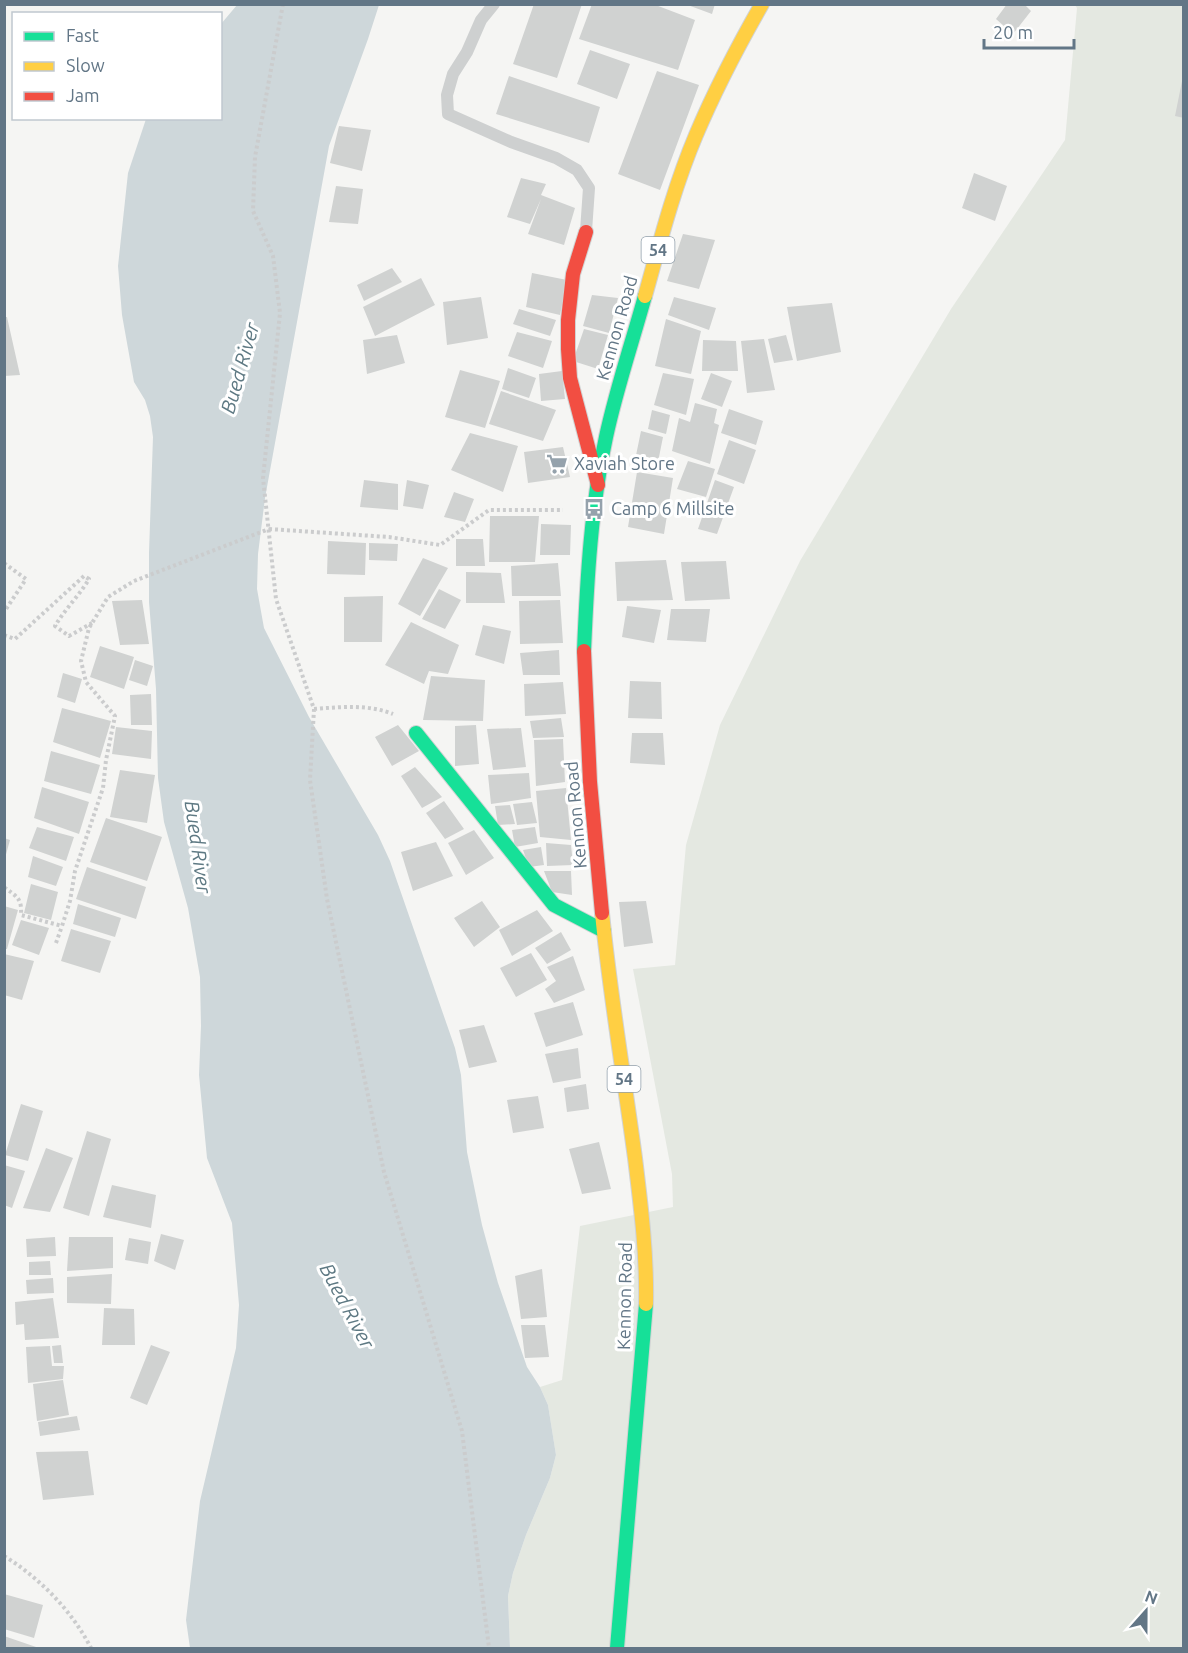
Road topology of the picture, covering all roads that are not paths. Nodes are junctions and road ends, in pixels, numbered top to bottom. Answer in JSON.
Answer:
{"nodes":[{"id":1,"x":494,"y":4,"type":"edge"},
{"id":2,"x":762,"y":4,"type":"edge"},
{"id":3,"x":586,"y":232,"type":"joint"},
{"id":4,"x":598,"y":485,"type":"junction"},
{"id":5,"x":416,"y":733,"type":"road end"},
{"id":6,"x":604,"y":931,"type":"junction"},
{"id":7,"x":617,"y":1648,"type":"edge"}],
"edges":[{"from":1,"to":3,"type":"lane"},
{"from":2,"to":4,"type":"main road","name":"Kennon Road","number":"54"},
{"from":3,"to":4,"type":"main road"},
{"from":4,"to":6,"type":"main road","name":"Kennon Road","number":"54"},
{"from":5,"to":6,"type":"main road"},
{"from":6,"to":7,"type":"main road","name":"Kennon Road","number":"54"}]}
